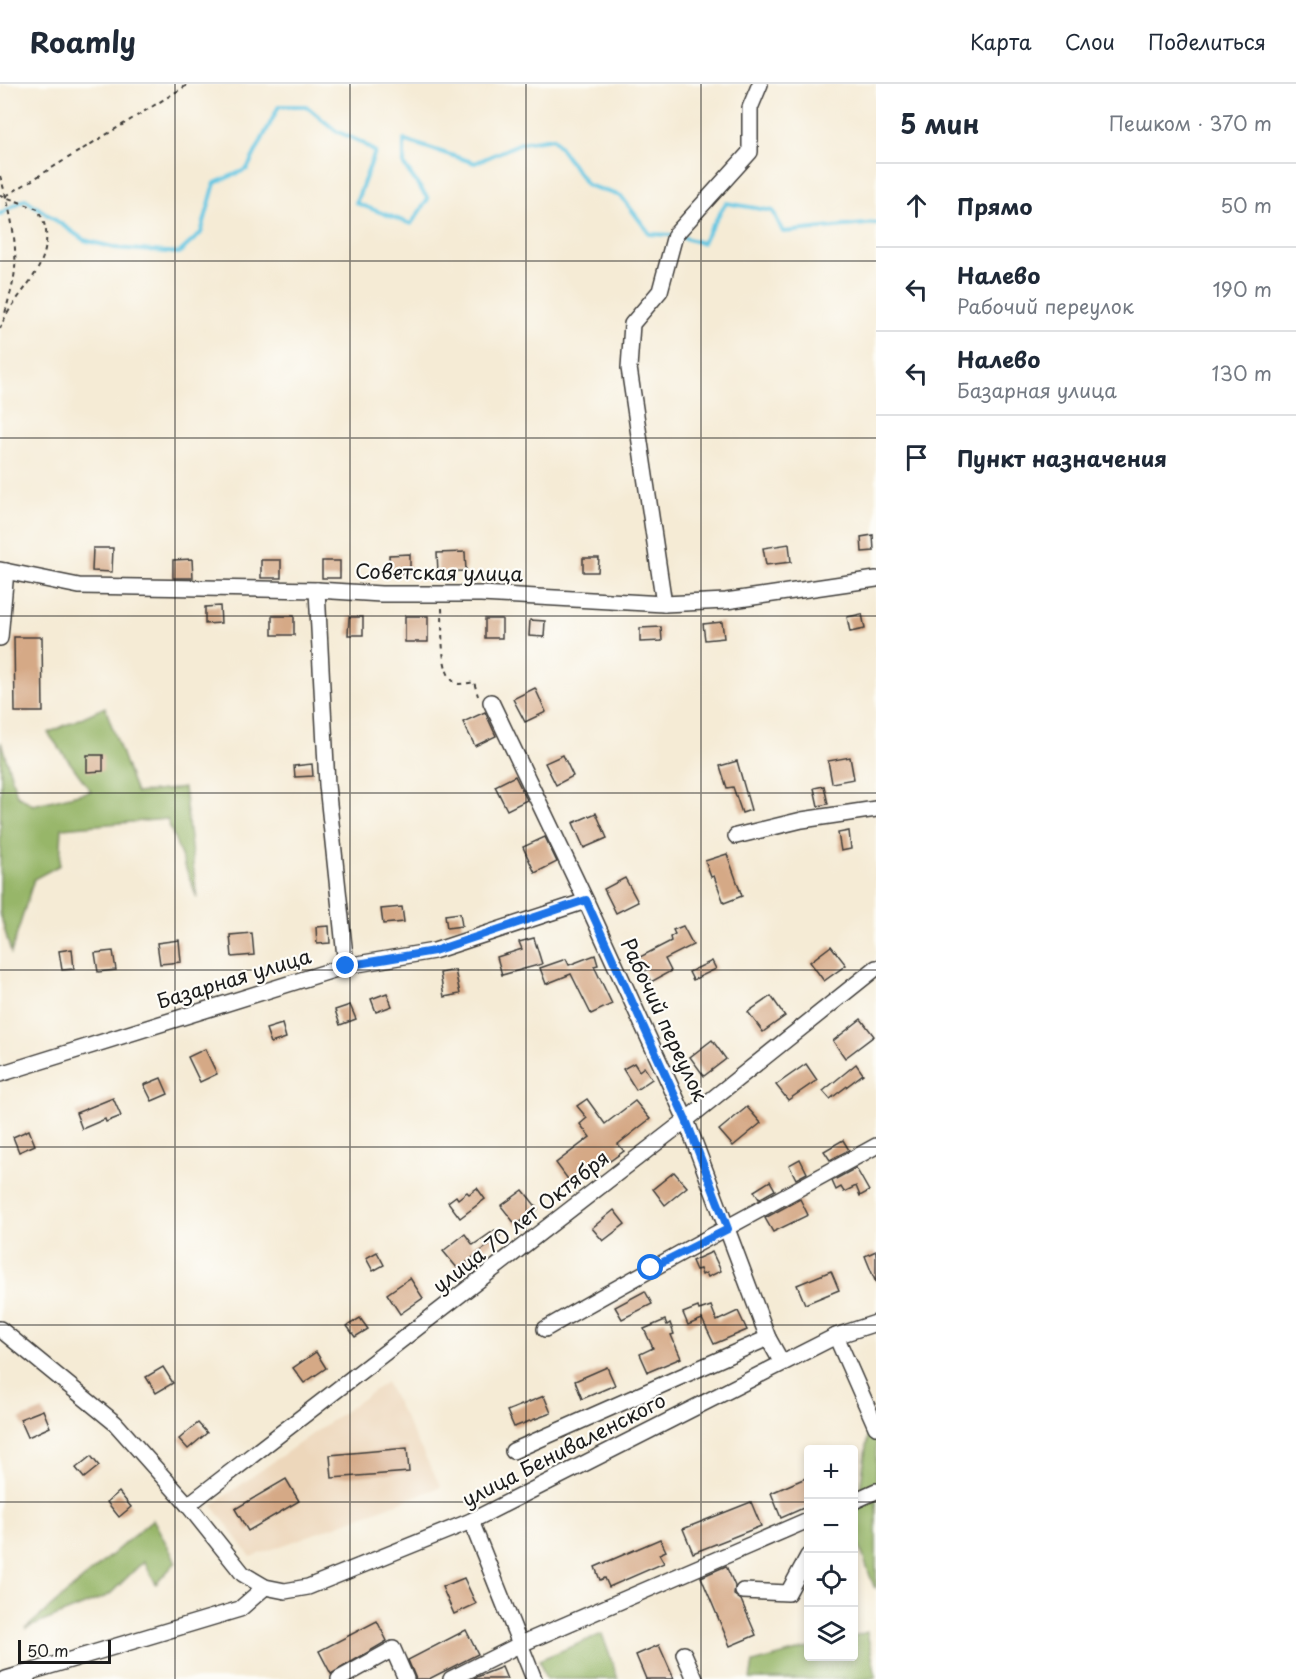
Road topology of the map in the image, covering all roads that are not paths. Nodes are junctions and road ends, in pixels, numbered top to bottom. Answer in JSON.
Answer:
{"nodes":[{"id":1,"x":760,"y":84,"type":"edge"},
{"id":2,"x":3,"y":570,"type":"edge"},
{"id":3,"x":876,"y":579,"type":"edge"},
{"id":4,"x":316,"y":590,"type":"junction"},
{"id":5,"x":664,"y":604,"type":"junction"},
{"id":6,"x":0,"y":638,"type":"edge"},
{"id":7,"x":491,"y":702,"type":"road end"},
{"id":8,"x":876,"y":809,"type":"edge"},
{"id":9,"x":736,"y":836,"type":"dead end"},
{"id":10,"x":586,"y":900,"type":"junction"},
{"id":11,"x":346,"y":966,"type":"junction"},
{"id":12,"x":876,"y":968,"type":"edge"},
{"id":13,"x":0,"y":1074,"type":"edge"},
{"id":14,"x":686,"y":1120,"type":"junction"},
{"id":15,"x":876,"y":1146,"type":"edge"},
{"id":16,"x":728,"y":1229,"type":"junction"},
{"id":17,"x":876,"y":1323,"type":"edge"},
{"id":18,"x":0,"y":1329,"type":"edge"},
{"id":19,"x":544,"y":1329,"type":"dead end"},
{"id":20,"x":836,"y":1336,"type":"junction"},
{"id":21,"x":768,"y":1338,"type":"junction"},
{"id":22,"x":782,"y":1363,"type":"junction"},
{"id":23,"x":876,"y":1427,"type":"edge"},
{"id":24,"x":513,"y":1451,"type":"dead end"},
{"id":25,"x":876,"y":1491,"type":"edge"},
{"id":26,"x":858,"y":1499,"type":"edge"},
{"id":27,"x":188,"y":1505,"type":"junction"},
{"id":28,"x":471,"y":1521,"type":"junction"},
{"id":29,"x":804,"y":1522,"type":"edge"},
{"id":30,"x":804,"y":1563,"type":"edge"},
{"id":31,"x":265,"y":1587,"type":"junction"},
{"id":32,"x":743,"y":1592,"type":"dead end"},
{"id":33,"x":521,"y":1644,"type":"junction"},
{"id":34,"x":684,"y":1654,"type":"dead end"},
{"id":35,"x":472,"y":1674,"type":"edge"},
{"id":36,"x":28,"y":1675,"type":"edge"},
{"id":37,"x":6,"y":1679,"type":"edge"},
{"id":38,"x":339,"y":1679,"type":"edge"},
{"id":39,"x":406,"y":1679,"type":"edge"},
{"id":40,"x":451,"y":1679,"type":"edge"},
{"id":41,"x":534,"y":1679,"type":"edge"},
{"id":42,"x":695,"y":1679,"type":"edge"}],
"edges":[{"from":1,"to":5,"type":"street"},
{"from":2,"to":4,"type":"street","name":"Советская улица"},
{"from":2,"to":6,"type":"street"},
{"from":3,"to":5,"type":"street","name":"Советская улица"},
{"from":4,"to":5,"type":"street","name":"Советская улица"},
{"from":4,"to":11,"type":"street"},
{"from":7,"to":10,"type":"street","name":"Рабочий переулок"},
{"from":8,"to":9,"type":"street"},
{"from":10,"to":11,"type":"street","name":"Базарная улица"},
{"from":10,"to":14,"type":"street","name":"Рабочий переулок"},
{"from":11,"to":13,"type":"street","name":"Базарная улица"},
{"from":12,"to":14,"type":"street","name":"улица 70 лет Октября"},
{"from":14,"to":16,"type":"street","name":"Рабочий переулок"},
{"from":14,"to":27,"type":"street","name":"улица 70 лет Октября"},
{"from":15,"to":16,"type":"street"},
{"from":16,"to":19,"type":"street"},
{"from":16,"to":21,"type":"street","name":"Рабочий переулок"},
{"from":17,"to":20,"type":"street","name":"улица Бениваленского"},
{"from":18,"to":27,"type":"street"},
{"from":20,"to":22,"type":"street","name":"улица Бениваленского"},
{"from":20,"to":23,"type":"street"},
{"from":21,"to":22,"type":"street","name":"Рабочий переулок"},
{"from":21,"to":24,"type":"street"},
{"from":22,"to":28,"type":"street","name":"улица Бениваленского"},
{"from":25,"to":26,"type":"street"},
{"from":27,"to":31,"type":"street"},
{"from":28,"to":31,"type":"street","name":"улица Бениваленского"},
{"from":28,"to":33,"type":"street"},
{"from":29,"to":33,"type":"street"},
{"from":30,"to":32,"type":"street"},
{"from":31,"to":36,"type":"street"},
{"from":33,"to":35,"type":"street"},
{"from":33,"to":41,"type":"street"},
{"from":34,"to":42,"type":"street"},
{"from":35,"to":40,"type":"street"},
{"from":36,"to":37,"type":"street"},
{"from":38,"to":39,"type":"street"}]}
